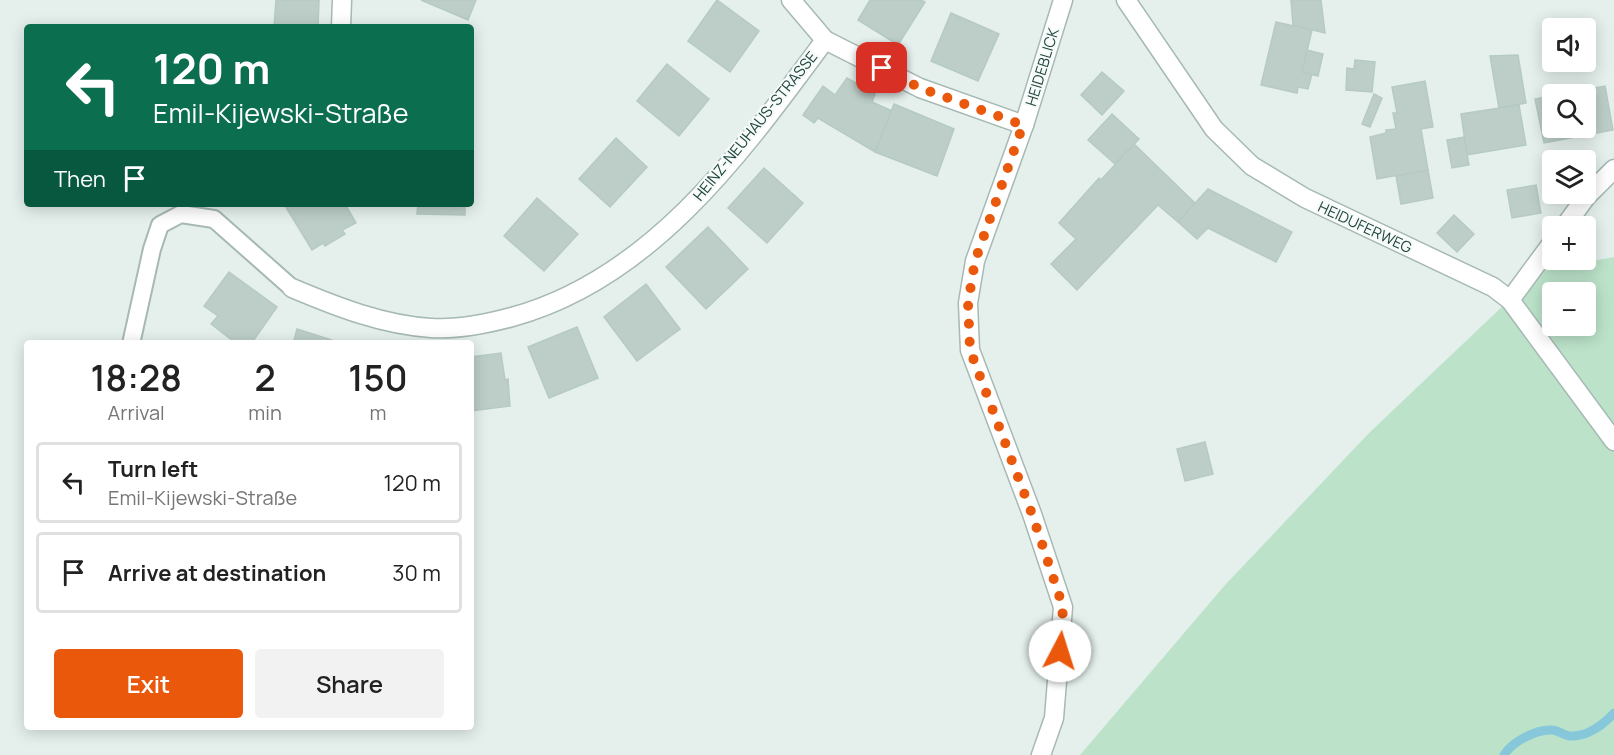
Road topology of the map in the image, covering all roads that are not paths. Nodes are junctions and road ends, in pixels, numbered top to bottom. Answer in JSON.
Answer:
{"nodes":[{"id":1,"x":342,"y":0,"type":"edge"},
{"id":2,"x":791,"y":0,"type":"edge"},
{"id":3,"x":1063,"y":0,"type":"edge"},
{"id":4,"x":1126,"y":0,"type":"edge"},
{"id":5,"x":341,"y":24,"type":"edge"},
{"id":6,"x":825,"y":40,"type":"junction"},
{"id":7,"x":1023,"y":125,"type":"junction"},
{"id":8,"x":1614,"y":170,"type":"edge"},
{"id":9,"x":1572,"y":216,"type":"edge"},
{"id":10,"x":1542,"y":257,"type":"edge"},
{"id":11,"x":292,"y":288,"type":"joint"},
{"id":12,"x":1510,"y":300,"type":"junction"},
{"id":13,"x":132,"y":340,"type":"edge"},
{"id":14,"x":1614,"y":441,"type":"edge"},
{"id":15,"x":1041,"y":755,"type":"edge"}],
"edges":[{"from":1,"to":5,"type":"street"},
{"from":2,"to":6,"type":"street"},
{"from":3,"to":7,"type":"street","name":"HEIDEBLICK"},
{"from":4,"to":12,"type":"street","name":"HEIDUFERWEG"},
{"from":6,"to":7,"type":"street"},
{"from":6,"to":11,"type":"street","name":"HEINZ-NEUHAUS-STRASSE"},
{"from":7,"to":15,"type":"street","name":"HEIDEBLICK"},
{"from":8,"to":9,"type":"street"},
{"from":10,"to":12,"type":"street"},
{"from":11,"to":13,"type":"lane"},
{"from":12,"to":14,"type":"street","name":"HEIDUFERWEG"}]}
